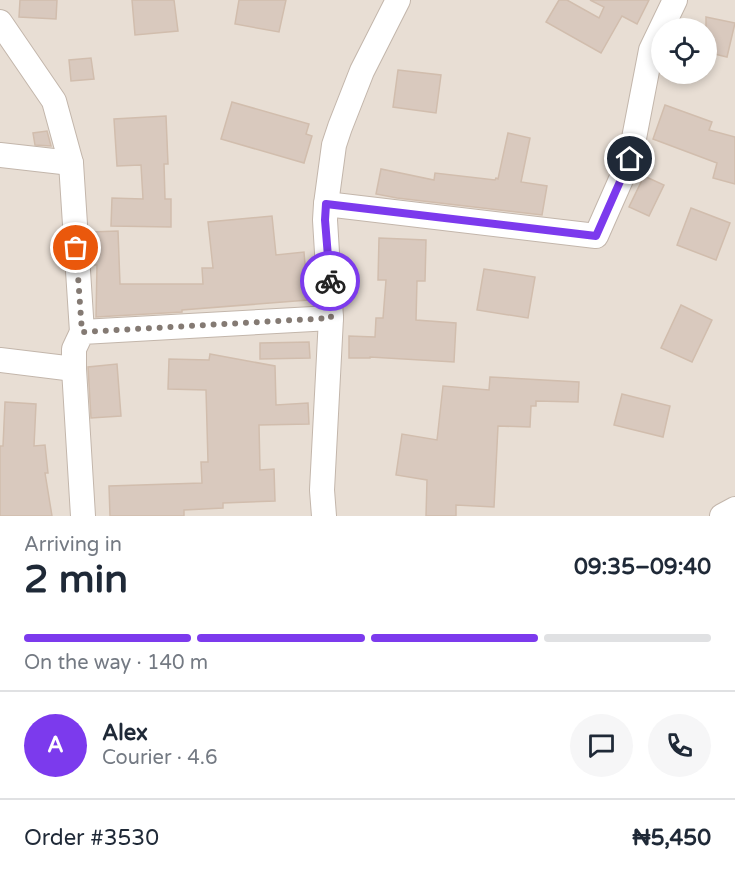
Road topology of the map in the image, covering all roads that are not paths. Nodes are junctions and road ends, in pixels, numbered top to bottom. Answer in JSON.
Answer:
{"nodes":[{"id":1,"x":398,"y":0,"type":"edge"},
{"id":2,"x":675,"y":0,"type":"edge"},
{"id":3,"x":0,"y":22,"type":"edge"},
{"id":4,"x":0,"y":154,"type":"edge"},
{"id":5,"x":71,"y":163,"type":"junction"},
{"id":6,"x":326,"y":204,"type":"junction"},
{"id":7,"x":331,"y":318,"type":"junction"},
{"id":8,"x":82,"y":332,"type":"junction"},
{"id":9,"x":0,"y":360,"type":"edge"},
{"id":10,"x":74,"y":369,"type":"junction"},
{"id":11,"x":735,"y":508,"type":"edge"},
{"id":12,"x":83,"y":516,"type":"edge"},
{"id":13,"x":324,"y":516,"type":"edge"},
{"id":14,"x":722,"y":516,"type":"edge"}],
"edges":[{"from":1,"to":6,"type":"street"},
{"from":2,"to":6,"type":"street"},
{"from":3,"to":5,"type":"street"},
{"from":4,"to":5,"type":"street"},
{"from":5,"to":8,"type":"street"},
{"from":6,"to":7,"type":"street"},
{"from":7,"to":8,"type":"street"},
{"from":7,"to":13,"type":"street"},
{"from":8,"to":10,"type":"street"},
{"from":9,"to":10,"type":"street"},
{"from":10,"to":12,"type":"street"},
{"from":11,"to":14,"type":"street"}]}
